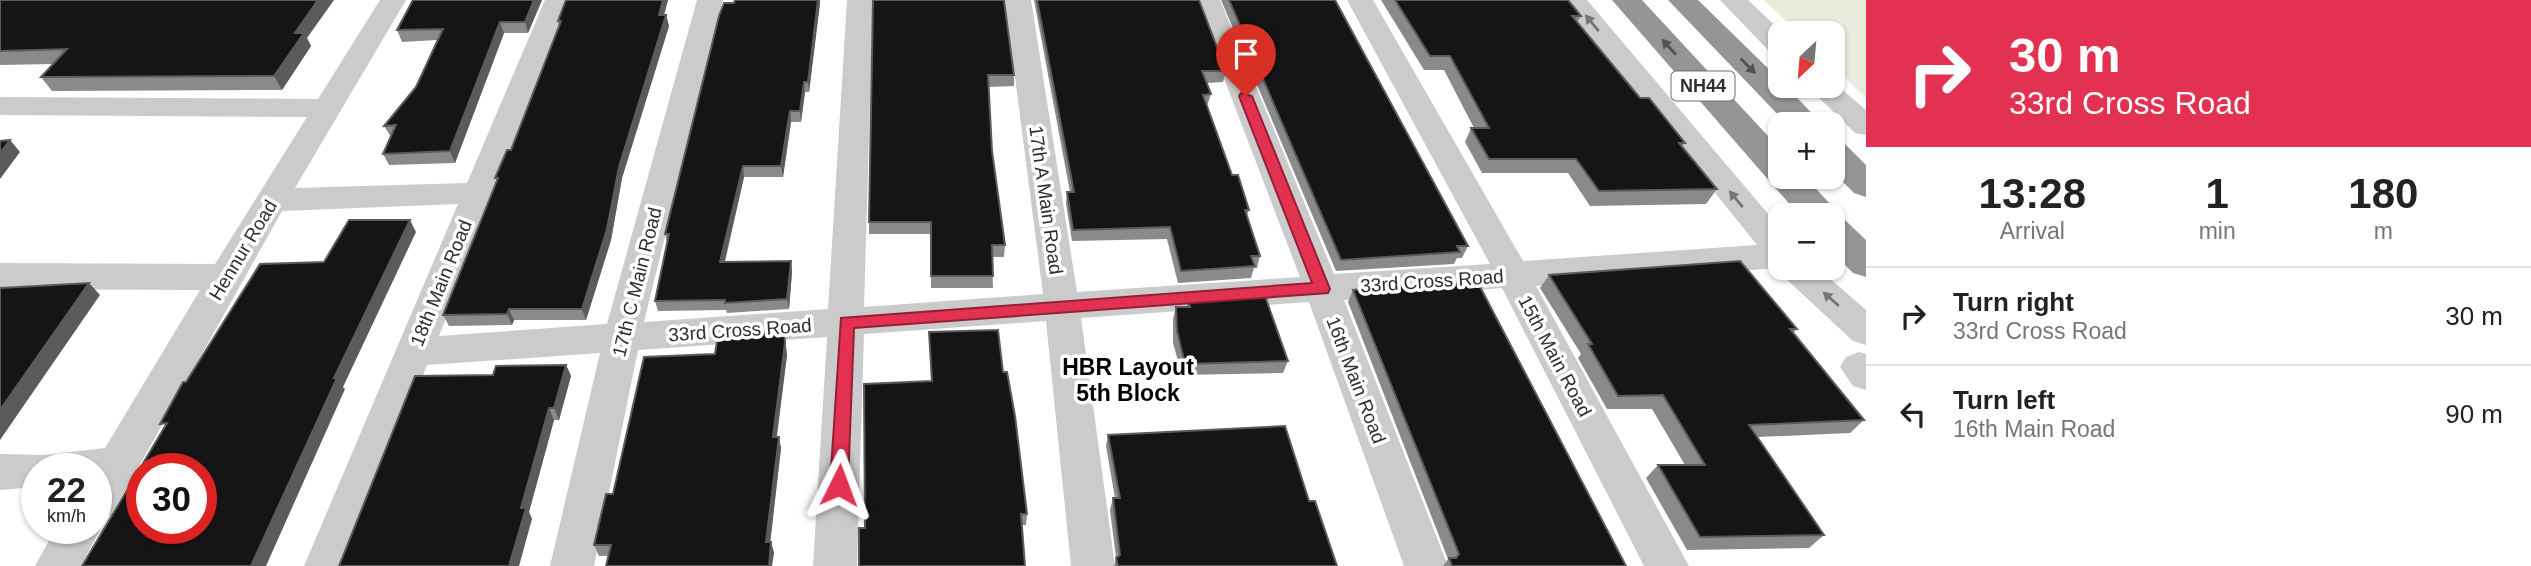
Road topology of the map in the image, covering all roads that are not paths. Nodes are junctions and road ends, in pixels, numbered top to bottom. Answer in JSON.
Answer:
{"nodes":[{"id":1,"x":393,"y":0,"type":"edge"},
{"id":2,"x":558,"y":0,"type":"edge"},
{"id":3,"x":710,"y":0,"type":"edge"},
{"id":4,"x":860,"y":0,"type":"edge"},
{"id":5,"x":1018,"y":0,"type":"edge"},
{"id":6,"x":1208,"y":0,"type":"edge"},
{"id":7,"x":1360,"y":0,"type":"edge"},
{"id":8,"x":1573,"y":0,"type":"edge"},
{"id":9,"x":1626,"y":0,"type":"edge"},
{"id":10,"x":1682,"y":0,"type":"edge"},
{"id":11,"x":1733,"y":0,"type":"edge"},
{"id":12,"x":1768,"y":34,"type":"edge"},
{"id":13,"x":1834,"y":98,"type":"edge"},
{"id":14,"x":0,"y":106,"type":"edge"},
{"id":15,"x":328,"y":108,"type":"junction"},
{"id":16,"x":1794,"y":112,"type":"edge"},
{"id":17,"x":1866,"y":126,"type":"edge"},
{"id":18,"x":1768,"y":158,"type":"edge"},
{"id":19,"x":1845,"y":164,"type":"edge"},
{"id":20,"x":1866,"y":185,"type":"edge"},
{"id":21,"x":1796,"y":189,"type":"edge"},
{"id":22,"x":477,"y":193,"type":"junction"},
{"id":23,"x":274,"y":200,"type":"junction"},
{"id":24,"x":1808,"y":203,"type":"edge"},
{"id":25,"x":1768,"y":239,"type":"edge"},
{"id":26,"x":1845,"y":242,"type":"edge"},
{"id":27,"x":1768,"y":255,"type":"edge"},
{"id":28,"x":1866,"y":263,"type":"edge"},
{"id":29,"x":1513,"y":275,"type":"junction"},
{"id":30,"x":0,"y":276,"type":"edge"},
{"id":31,"x":225,"y":277,"type":"junction"},
{"id":32,"x":1809,"y":280,"type":"edge"},
{"id":33,"x":1322,"y":289,"type":"junction"},
{"id":34,"x":1062,"y":307,"type":"junction"},
{"id":35,"x":846,"y":322,"type":"junction"},
{"id":36,"x":1866,"y":331,"type":"edge"},
{"id":37,"x":622,"y":338,"type":"junction"},
{"id":38,"x":413,"y":352,"type":"junction"},
{"id":39,"x":112,"y":465,"type":"edge"},
{"id":40,"x":119,"y":465,"type":"junction"},
{"id":41,"x":21,"y":471,"type":"edge"},
{"id":42,"x":0,"y":472,"type":"edge"},
{"id":43,"x":112,"y":476,"type":"edge"},
{"id":44,"x":70,"y":544,"type":"edge"},
{"id":45,"x":57,"y":566,"type":"edge"},
{"id":46,"x":326,"y":566,"type":"edge"},
{"id":47,"x":572,"y":566,"type":"edge"},
{"id":48,"x":835,"y":566,"type":"edge"},
{"id":49,"x":1093,"y":566,"type":"edge"},
{"id":50,"x":1426,"y":566,"type":"edge"},
{"id":51,"x":1667,"y":566,"type":"edge"}],
"edges":[{"from":1,"to":15,"type":"street","name":"Hennur Road"},
{"from":2,"to":22,"type":"street","name":"18th Main Road"},
{"from":3,"to":37,"type":"street","name":"17th C Main Road"},
{"from":4,"to":35,"type":"street"},
{"from":5,"to":34,"type":"street","name":"17th A Main Road"},
{"from":6,"to":33,"type":"street","name":"16th Main Road"},
{"from":7,"to":29,"type":"street","name":"15th Main Road"},
{"from":25,"to":8,"type":"street","one_way":true},
{"from":18,"to":9,"type":"highway","number":"NH44","one_way":true},
{"from":10,"to":16,"type":"highway","number":"NH44","one_way":true},
{"from":11,"to":12,"type":"street"},
{"from":13,"to":17,"type":"street"},
{"from":14,"to":15,"type":"street"},
{"from":15,"to":23,"type":"street","name":"Hennur Road"},
{"from":19,"to":20,"type":"highway"},
{"from":21,"to":24,"type":"highway"},
{"from":22,"to":23,"type":"street"},
{"from":22,"to":38,"type":"street","name":"18th Main Road"},
{"from":23,"to":31,"type":"street","name":"Hennur Road"},
{"from":26,"to":28,"type":"highway"},
{"from":27,"to":29,"type":"street","name":"33rd Cross Road"},
{"from":29,"to":33,"type":"street","name":"33rd Cross Road"},
{"from":29,"to":51,"type":"street","name":"15th Main Road"},
{"from":30,"to":31,"type":"street"},
{"from":31,"to":40,"type":"street","name":"Hennur Road"},
{"from":36,"to":32,"type":"street","one_way":true},
{"from":33,"to":34,"type":"street","name":"33rd Cross Road"},
{"from":33,"to":50,"type":"street","name":"16th Main Road"},
{"from":34,"to":35,"type":"street","name":"33rd Cross Road"},
{"from":34,"to":49,"type":"street","name":"17th A Main Road"},
{"from":35,"to":37,"type":"street","name":"33rd Cross Road"},
{"from":35,"to":48,"type":"street"},
{"from":37,"to":38,"type":"street","name":"33rd Cross Road"},
{"from":37,"to":47,"type":"street","name":"17th C Main Road"},
{"from":38,"to":46,"type":"street","name":"18th Main Road"},
{"from":39,"to":40,"type":"street"},
{"from":40,"to":43,"type":"street","name":"Hennur Road"},
{"from":41,"to":42,"type":"street"},
{"from":44,"to":45,"type":"street"}]}
